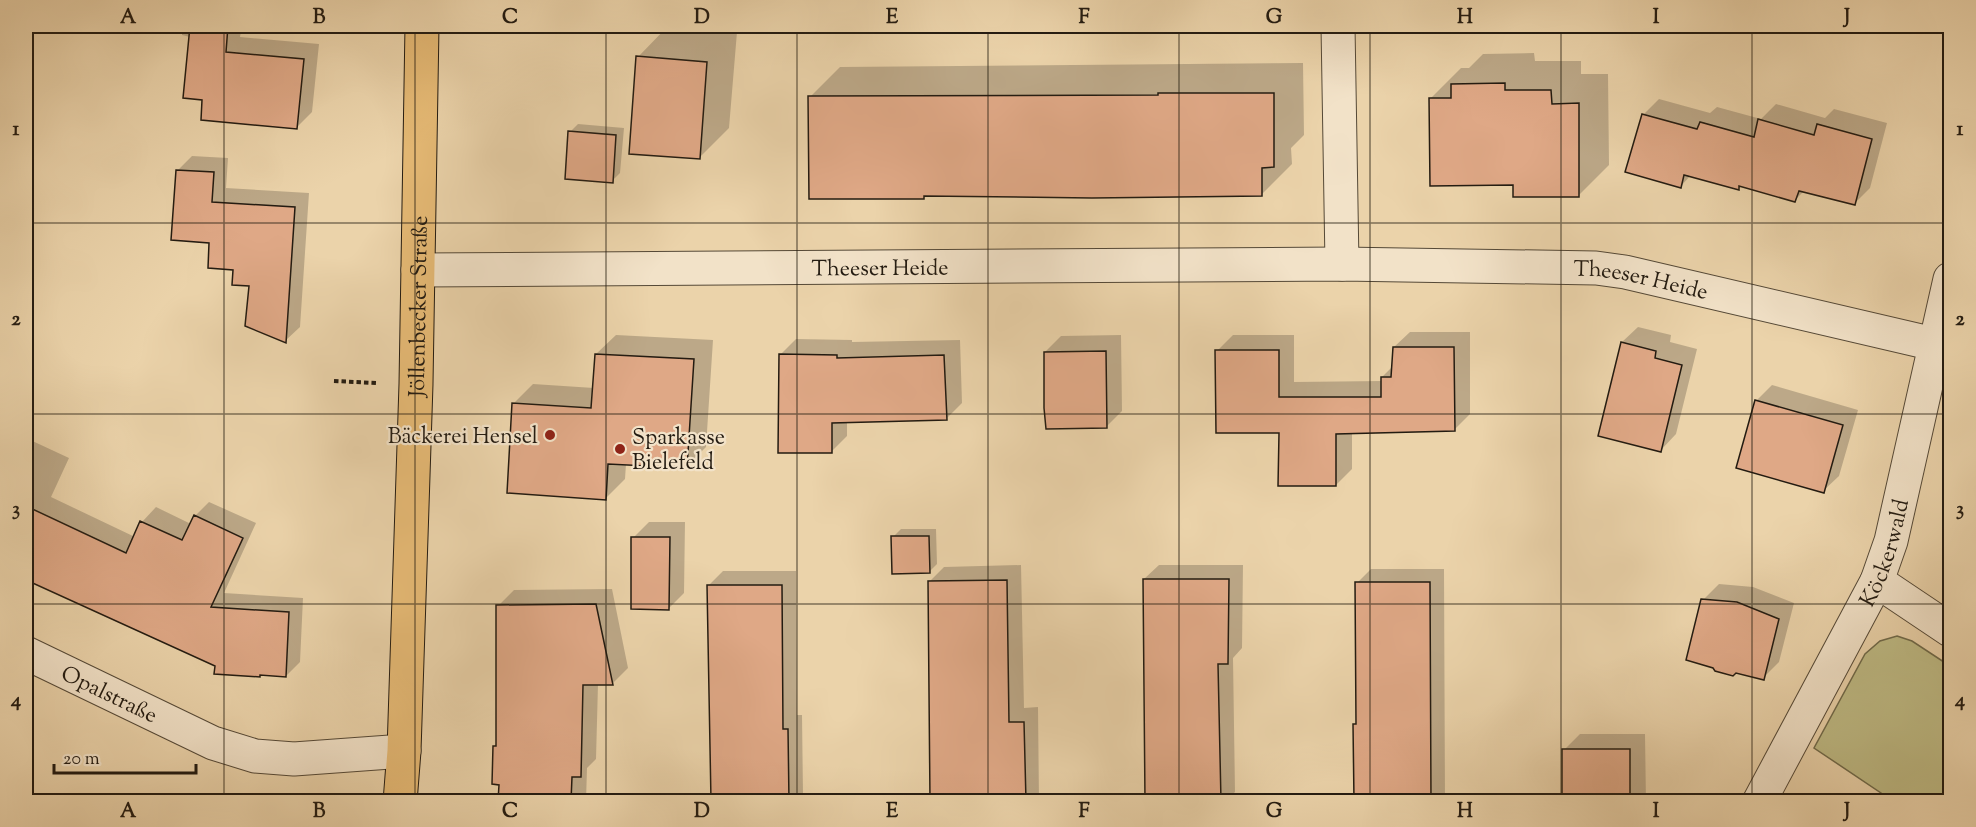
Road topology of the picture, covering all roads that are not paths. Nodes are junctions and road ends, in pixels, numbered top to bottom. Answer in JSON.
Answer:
{"nodes":[{"id":1,"x":422,"y":26,"type":"edge"},
{"id":2,"x":1338,"y":26,"type":"edge"},
{"id":3,"x":1342,"y":264,"type":"junction"},
{"id":4,"x":418,"y":270,"type":"junction"},
{"id":5,"x":1950,"y":279,"type":"edge"},
{"id":6,"x":1935,"y":344,"type":"junction"},
{"id":7,"x":1877,"y":581,"type":"junction"},
{"id":8,"x":1950,"y":630,"type":"edge"},
{"id":9,"x":26,"y":653,"type":"edge"},
{"id":10,"x":405,"y":752,"type":"junction"},
{"id":11,"x":400,"y":801,"type":"edge"},
{"id":12,"x":1759,"y":801,"type":"edge"}],
"edges":[{"from":1,"to":4,"type":"main road","name":"Jöllenbecker Straße"},
{"from":2,"to":3,"type":"street"},
{"from":3,"to":4,"type":"street","name":"Theeser Heide"},
{"from":3,"to":6,"type":"street","name":"Theeser Heide"},
{"from":4,"to":10,"type":"main road","name":"Jöllenbecker Straße"},
{"from":5,"to":6,"type":"street","name":"Köckerwald"},
{"from":6,"to":7,"type":"street","name":"Köckerwald"},
{"from":7,"to":8,"type":"street"},
{"from":7,"to":12,"type":"street","name":"Köckerwald"},
{"from":9,"to":10,"type":"street","name":"Opalstraße"},
{"from":10,"to":11,"type":"main road","name":"Jöllenbecker Straße"}]}
